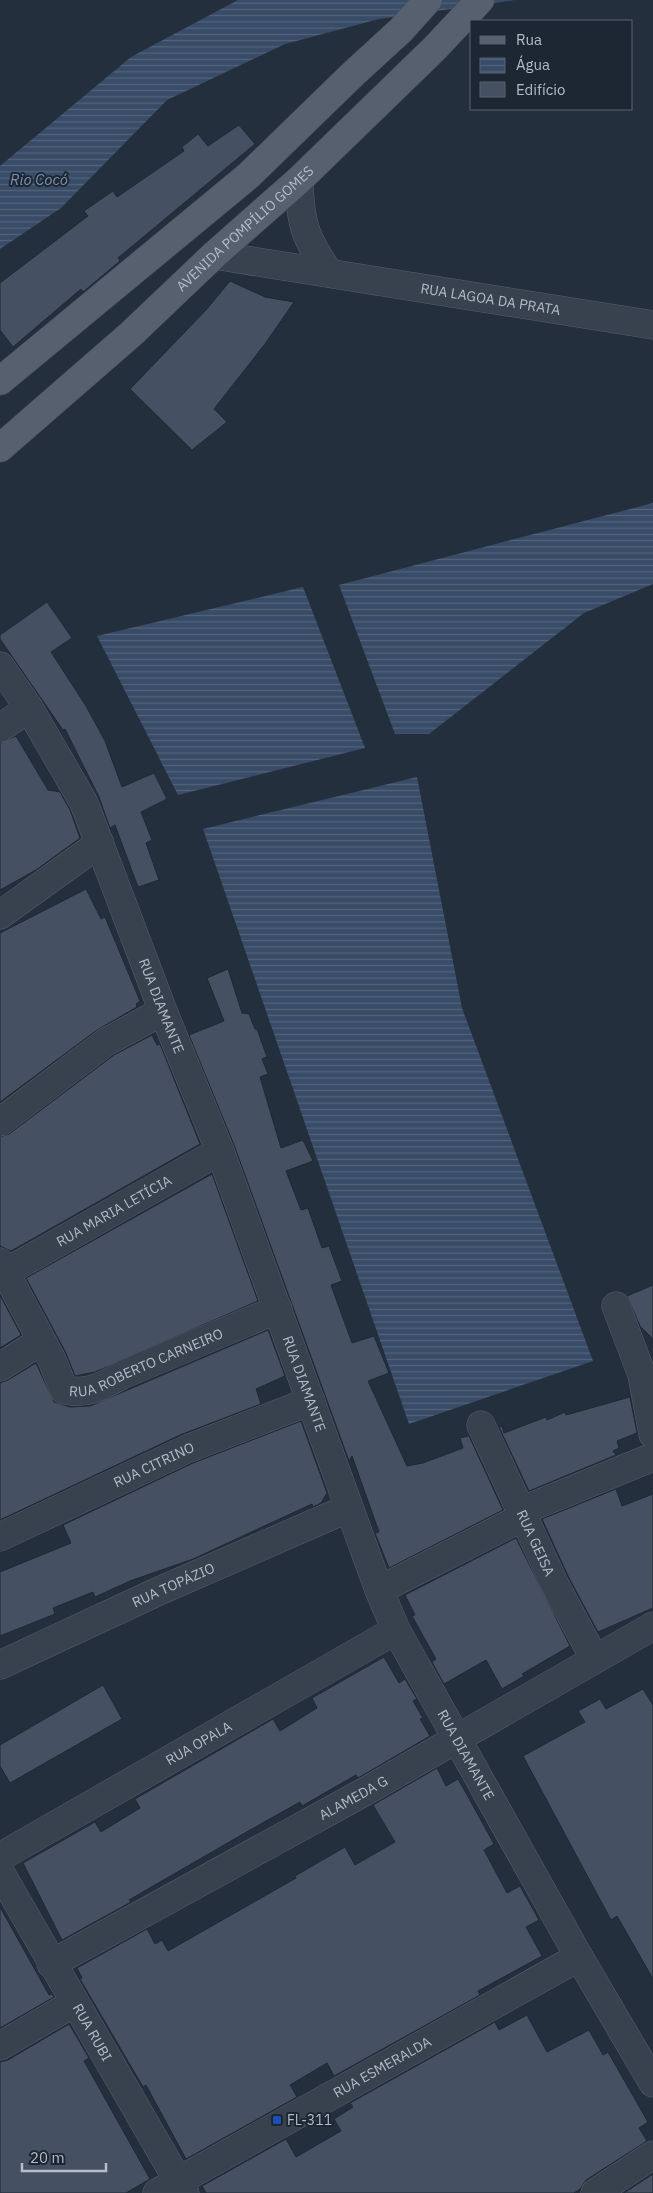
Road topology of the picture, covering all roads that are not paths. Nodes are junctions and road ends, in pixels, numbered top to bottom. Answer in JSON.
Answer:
{"nodes":[{"id":1,"x":428,"y":0,"type":"edge"},
{"id":2,"x":480,"y":0,"type":"edge"},
{"id":3,"x":299,"y":180,"type":"junction"},
{"id":4,"x":214,"y":255,"type":"junction"},
{"id":5,"x":329,"y":273,"type":"junction"},
{"id":6,"x":653,"y":325,"type":"edge"},
{"id":7,"x":0,"y":381,"type":"edge"},
{"id":8,"x":0,"y":448,"type":"edge"},
{"id":9,"x":0,"y":666,"type":"edge"},
{"id":10,"x":29,"y":708,"type":"junction"},
{"id":11,"x":0,"y":728,"type":"edge"},
{"id":12,"x":100,"y":843,"type":"junction"},
{"id":13,"x":0,"y":915,"type":"edge"},
{"id":14,"x":163,"y":1011,"type":"junction"},
{"id":15,"x":0,"y":1122,"type":"edge"},
{"id":16,"x":220,"y":1151,"type":"junction"},
{"id":17,"x":3,"y":1267,"type":"edge"},
{"id":18,"x":616,"y":1306,"type":"dead end"},
{"id":19,"x":278,"y":1309,"type":"junction"},
{"id":20,"x":40,"y":1341,"type":"junction"},
{"id":21,"x":0,"y":1367,"type":"edge"},
{"id":22,"x":311,"y":1400,"type":"junction"},
{"id":23,"x":481,"y":1425,"type":"dead end"},
{"id":24,"x":653,"y":1434,"type":"edge"},
{"id":25,"x":653,"y":1458,"type":"edge"},
{"id":26,"x":350,"y":1508,"type":"junction"},
{"id":27,"x":522,"y":1514,"type":"junction"},
{"id":28,"x":0,"y":1536,"type":"edge"},
{"id":29,"x":379,"y":1590,"type":"junction"},
{"id":30,"x":396,"y":1630,"type":"junction"},
{"id":31,"x":650,"y":1635,"type":"edge"},
{"id":32,"x":594,"y":1658,"type":"junction"},
{"id":33,"x":0,"y":1664,"type":"edge"},
{"id":34,"x":458,"y":1738,"type":"junction"},
{"id":35,"x":0,"y":1857,"type":"edge"},
{"id":36,"x":0,"y":1872,"type":"edge"},
{"id":37,"x":579,"y":1958,"type":"junction"},
{"id":38,"x":51,"y":1964,"type":"junction"},
{"id":39,"x":74,"y":2003,"type":"junction"},
{"id":40,"x":0,"y":2046,"type":"edge"},
{"id":41,"x":653,"y":2083,"type":"edge"},
{"id":42,"x":653,"y":2155,"type":"edge"},
{"id":43,"x":174,"y":2189,"type":"edge"},
{"id":44,"x":595,"y":2193,"type":"edge"}],
"edges":[{"from":1,"to":7,"type":"main road"},
{"from":2,"to":3,"type":"main road","name":"AVENIDA POMPÍLIO GOMES"},
{"from":3,"to":4,"type":"main road","name":"AVENIDA POMPÍLIO GOMES"},
{"from":3,"to":5,"type":"street"},
{"from":4,"to":5,"type":"street","name":"RUA LAGOA DA PRATA"},
{"from":4,"to":8,"type":"main road","name":"AVENIDA POMPÍLIO GOMES"},
{"from":5,"to":6,"type":"street","name":"RUA LAGOA DA PRATA"},
{"from":9,"to":10,"type":"street","name":"RUA DIAMANTE"},
{"from":10,"to":11,"type":"street"},
{"from":10,"to":12,"type":"street","name":"RUA DIAMANTE"},
{"from":12,"to":13,"type":"street"},
{"from":12,"to":14,"type":"street","name":"RUA DIAMANTE"},
{"from":14,"to":15,"type":"street"},
{"from":14,"to":16,"type":"street","name":"RUA DIAMANTE"},
{"from":16,"to":17,"type":"street","name":"RUA MARIA LETÍCIA"},
{"from":16,"to":19,"type":"street","name":"RUA DIAMANTE"},
{"from":17,"to":20,"type":"street","name":"RUA ROBERTO CARNEIRO"},
{"from":18,"to":24,"type":"street"},
{"from":19,"to":20,"type":"street","name":"RUA ROBERTO CARNEIRO"},
{"from":19,"to":22,"type":"street","name":"RUA DIAMANTE"},
{"from":20,"to":21,"type":"street"},
{"from":22,"to":26,"type":"street","name":"RUA DIAMANTE"},
{"from":22,"to":28,"type":"street","name":"RUA CITRINO"},
{"from":23,"to":27,"type":"street","name":"RUA GEISA"},
{"from":25,"to":27,"type":"street"},
{"from":26,"to":29,"type":"street","name":"RUA DIAMANTE"},
{"from":26,"to":33,"type":"street","name":"RUA TOPÁZIO"},
{"from":27,"to":29,"type":"street"},
{"from":27,"to":32,"type":"street","name":"RUA GEISA"},
{"from":29,"to":30,"type":"street","name":"RUA DIAMANTE"},
{"from":30,"to":34,"type":"street","name":"RUA DIAMANTE"},
{"from":30,"to":35,"type":"street","name":"RUA OPALA"},
{"from":31,"to":32,"type":"street","name":"ALAMEDA G"},
{"from":32,"to":34,"type":"street","name":"ALAMEDA G"},
{"from":34,"to":37,"type":"street","name":"RUA DIAMANTE"},
{"from":34,"to":38,"type":"street","name":"ALAMEDA G"},
{"from":36,"to":38,"type":"street","name":"RUA RUBI"},
{"from":37,"to":41,"type":"street","name":"RUA DIAMANTE"},
{"from":37,"to":43,"type":"street","name":"RUA ESMERALDA"},
{"from":38,"to":39,"type":"street","name":"RUA RUBI"},
{"from":39,"to":40,"type":"street"},
{"from":39,"to":43,"type":"street","name":"RUA RUBI"},
{"from":42,"to":44,"type":"street"}]}
